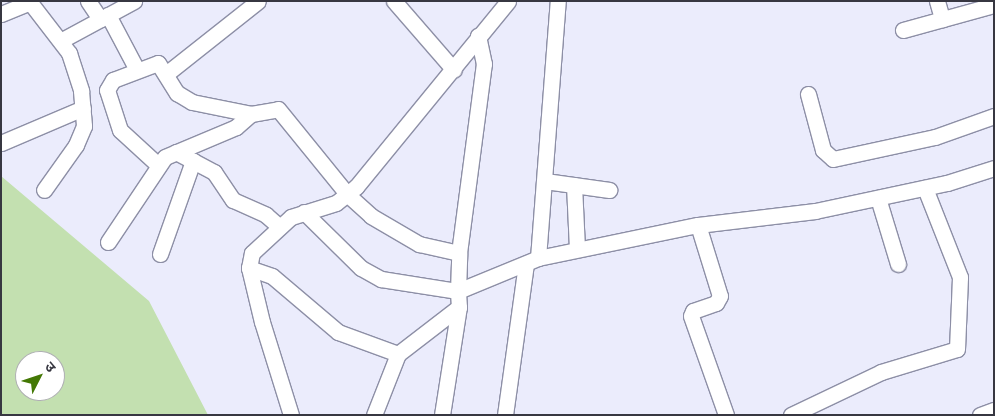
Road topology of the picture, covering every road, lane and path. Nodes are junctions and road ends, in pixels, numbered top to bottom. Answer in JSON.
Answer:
{"nodes":[{"id":1,"x":88,"y":1,"type":"edge"},
{"id":2,"x":134,"y":1,"type":"edge"},
{"id":3,"x":258,"y":1,"type":"edge"},
{"id":4,"x":394,"y":1,"type":"edge"},
{"id":5,"x":508,"y":1,"type":"edge"},
{"id":6,"x":558,"y":1,"type":"edge"},
{"id":7,"x":937,"y":1,"type":"edge"},
{"id":8,"x":30,"y":2,"type":"edge"},
{"id":9,"x":994,"y":5,"type":"edge"},
{"id":10,"x":1,"y":14,"type":"edge"},
{"id":11,"x":104,"y":17,"type":"junction"},
{"id":12,"x":942,"y":19,"type":"junction"},
{"id":13,"x":903,"y":30,"type":"dead end"},
{"id":14,"x":478,"y":36,"type":"junction"},
{"id":15,"x":62,"y":40,"type":"junction"},
{"id":16,"x":137,"y":70,"type":"junction"},
{"id":17,"x":454,"y":70,"type":"junction"},
{"id":18,"x":166,"y":74,"type":"junction"},
{"id":19,"x":808,"y":94,"type":"dead end"},
{"id":20,"x":82,"y":108,"type":"junction"},
{"id":21,"x":251,"y":114,"type":"junction"},
{"id":22,"x":994,"y":116,"type":"edge"},
{"id":23,"x":1,"y":143,"type":"edge"},
{"id":24,"x":176,"y":152,"type":"junction"},
{"id":25,"x":193,"y":161,"type":"junction"},
{"id":26,"x":157,"y":164,"type":"junction"},
{"id":27,"x":994,"y":168,"type":"edge"},
{"id":28,"x":545,"y":181,"type":"junction"},
{"id":29,"x":574,"y":185,"type":"junction"},
{"id":30,"x":924,"y":188,"type":"junction"},
{"id":31,"x":44,"y":190,"type":"dead end"},
{"id":32,"x":609,"y":190,"type":"dead end"},
{"id":33,"x":348,"y":195,"type":"junction"},
{"id":34,"x":878,"y":198,"type":"junction"},
{"id":35,"x":304,"y":212,"type":"junction"},
{"id":36,"x":698,"y":225,"type":"junction"},
{"id":37,"x":280,"y":227,"type":"junction"},
{"id":38,"x":108,"y":242,"type":"dead end"},
{"id":39,"x":577,"y":248,"type":"junction"},
{"id":40,"x":458,"y":253,"type":"junction"},
{"id":41,"x":160,"y":254,"type":"dead end"},
{"id":42,"x":532,"y":261,"type":"junction"},
{"id":43,"x":898,"y":264,"type":"dead end"},
{"id":44,"x":249,"y":268,"type":"junction"},
{"id":45,"x":459,"y":299,"type":"junction"},
{"id":46,"x":398,"y":354,"type":"junction"},
{"id":47,"x":994,"y":410,"type":"edge"},
{"id":48,"x":291,"y":415,"type":"edge"},
{"id":49,"x":374,"y":415,"type":"edge"},
{"id":50,"x":442,"y":415,"type":"edge"},
{"id":51,"x":505,"y":415,"type":"edge"},
{"id":52,"x":726,"y":415,"type":"edge"},
{"id":53,"x":791,"y":415,"type":"edge"},
{"id":54,"x":980,"y":415,"type":"edge"}],
"edges":[{"from":1,"to":11,"type":"street"},
{"from":2,"to":11,"type":"street"},
{"from":3,"to":18,"type":"street"},
{"from":4,"to":17,"type":"street"},
{"from":5,"to":14,"type":"street"},
{"from":6,"to":28,"type":"street"},
{"from":7,"to":12,"type":"street"},
{"from":8,"to":10,"type":"street"},
{"from":8,"to":15,"type":"street"},
{"from":9,"to":12,"type":"street"},
{"from":11,"to":15,"type":"street"},
{"from":11,"to":16,"type":"street"},
{"from":12,"to":13,"type":"street"},
{"from":14,"to":17,"type":"street"},
{"from":14,"to":40,"type":"street"},
{"from":15,"to":20,"type":"street"},
{"from":16,"to":18,"type":"street"},
{"from":16,"to":26,"type":"street"},
{"from":17,"to":33,"type":"street"},
{"from":18,"to":21,"type":"street"},
{"from":19,"to":22,"type":"street"},
{"from":20,"to":23,"type":"street"},
{"from":20,"to":31,"type":"street"},
{"from":21,"to":24,"type":"street"},
{"from":21,"to":33,"type":"street"},
{"from":24,"to":25,"type":"street"},
{"from":24,"to":26,"type":"street"},
{"from":25,"to":37,"type":"street"},
{"from":25,"to":41,"type":"street"},
{"from":26,"to":38,"type":"street"},
{"from":27,"to":30,"type":"street"},
{"from":28,"to":29,"type":"street"},
{"from":28,"to":42,"type":"street"},
{"from":29,"to":32,"type":"street"},
{"from":29,"to":39,"type":"street"},
{"from":30,"to":34,"type":"street"},
{"from":30,"to":53,"type":"street"},
{"from":33,"to":35,"type":"street"},
{"from":33,"to":40,"type":"street"},
{"from":34,"to":36,"type":"street"},
{"from":34,"to":43,"type":"street"},
{"from":35,"to":37,"type":"street"},
{"from":35,"to":45,"type":"street"},
{"from":36,"to":39,"type":"street"},
{"from":36,"to":52,"type":"street"},
{"from":37,"to":44,"type":"street"},
{"from":39,"to":42,"type":"street"},
{"from":40,"to":45,"type":"street"},
{"from":42,"to":45,"type":"street"},
{"from":42,"to":51,"type":"street"},
{"from":44,"to":46,"type":"street"},
{"from":44,"to":48,"type":"street"},
{"from":45,"to":46,"type":"street"},
{"from":45,"to":50,"type":"street"},
{"from":46,"to":49,"type":"street"},
{"from":47,"to":54,"type":"street"}]}
